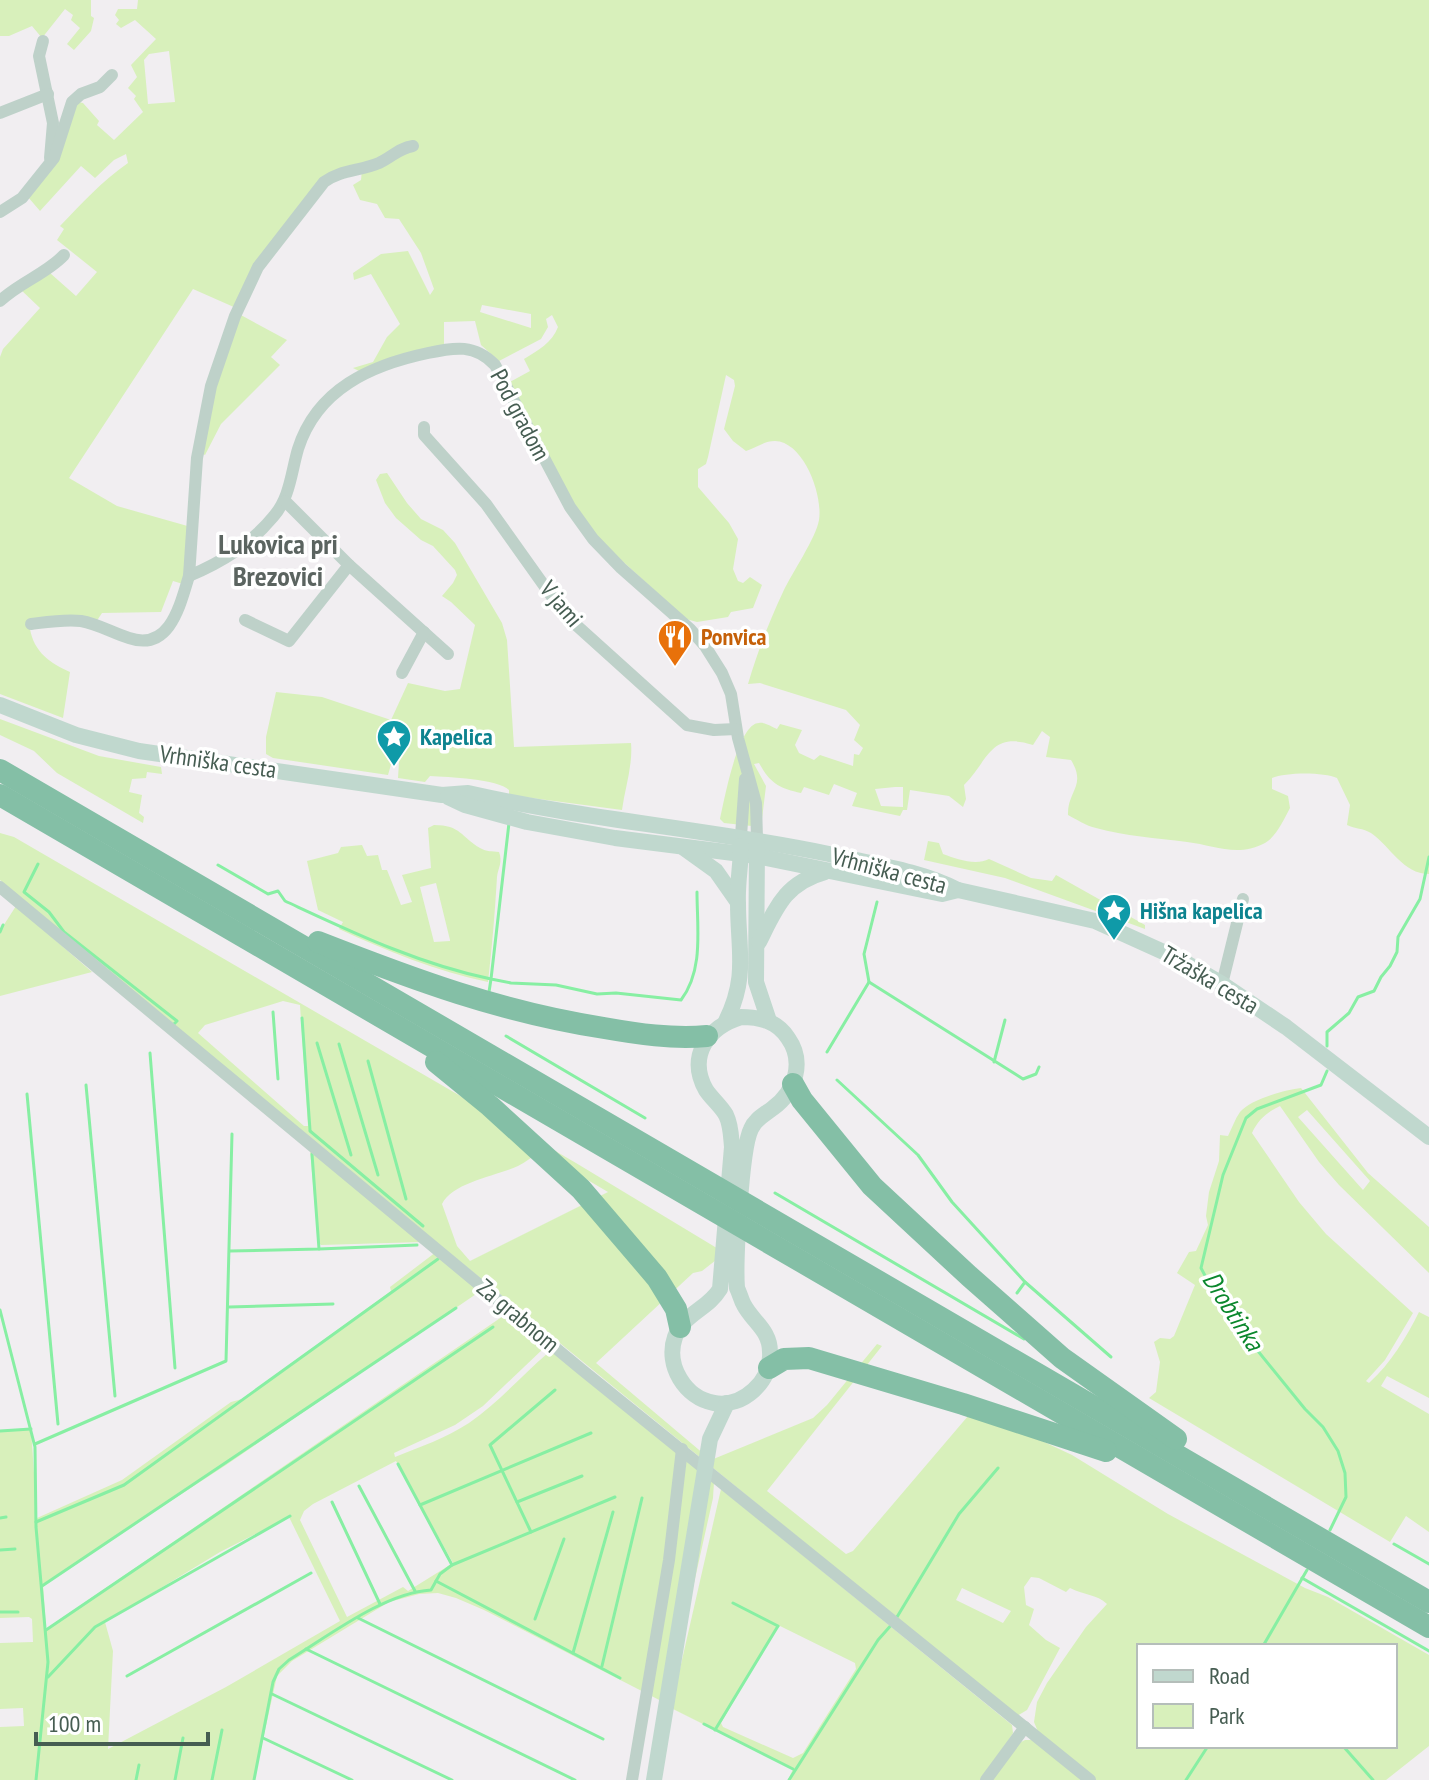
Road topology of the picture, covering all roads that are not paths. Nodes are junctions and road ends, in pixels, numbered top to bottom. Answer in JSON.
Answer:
{"nodes":[{"id":1,"x":43,"y":41,"type":"dead end"},
{"id":2,"x":112,"y":75,"type":"dead end"},
{"id":3,"x":48,"y":94,"type":"junction"},
{"id":4,"x":0,"y":113,"type":"edge"},
{"id":5,"x":413,"y":146,"type":"dead end"},
{"id":6,"x":49,"y":165,"type":"junction"},
{"id":7,"x":0,"y":212,"type":"edge"},
{"id":8,"x":64,"y":255,"type":"dead end"},
{"id":9,"x":0,"y":301,"type":"edge"},
{"id":10,"x":424,"y":427,"type":"dead end"},
{"id":11,"x":285,"y":501,"type":"junction"},
{"id":12,"x":349,"y":565,"type":"junction"},
{"id":13,"x":189,"y":576,"type":"junction"},
{"id":14,"x":245,"y":620,"type":"dead end"},
{"id":15,"x":31,"y":624,"type":"dead end"},
{"id":16,"x":424,"y":632,"type":"junction"},
{"id":17,"x":448,"y":654,"type":"dead end"},
{"id":18,"x":402,"y":673,"type":"dead end"},
{"id":19,"x":0,"y":705,"type":"edge"},
{"id":20,"x":736,"y":729,"type":"junction"},
{"id":21,"x":0,"y":770,"type":"edge"},
{"id":22,"x":0,"y":795,"type":"edge"},
{"id":23,"x":528,"y":813,"type":"junction"},
{"id":24,"x":749,"y":846,"type":"junction"},
{"id":25,"x":683,"y":848,"type":"junction"},
{"id":26,"x":829,"y":871,"type":"junction"},
{"id":27,"x":0,"y":887,"type":"edge"},
{"id":28,"x":958,"y":890,"type":"junction"},
{"id":29,"x":1243,"y":899,"type":"dead end"},
{"id":30,"x":737,"y":901,"type":"junction"},
{"id":31,"x":255,"y":918,"type":"junction"},
{"id":32,"x":756,"y":947,"type":"junction"},
{"id":33,"x":1222,"y":984,"type":"junction"},
{"id":34,"x":365,"y":1007,"type":"junction"},
{"id":35,"x":726,"y":1021,"type":"junction"},
{"id":36,"x":769,"y":1021,"type":"junction"},
{"id":37,"x":707,"y":1036,"type":"junction"},
{"id":38,"x":793,"y":1084,"type":"junction"},
{"id":39,"x":1429,"y":1137,"type":"edge"},
{"id":40,"x":739,"y":1150,"type":"junction"},
{"id":41,"x":730,"y":1274,"type":"junction"},
{"id":42,"x":677,"y":1333,"type":"junction"},
{"id":43,"x":769,"y":1368,"type":"junction"},
{"id":44,"x":703,"y":1399,"type":"junction"},
{"id":45,"x":727,"y":1403,"type":"junction"},
{"id":46,"x":709,"y":1444,"type":"junction"},
{"id":47,"x":682,"y":1449,"type":"junction"},
{"id":48,"x":1167,"y":1474,"type":"junction"},
{"id":49,"x":1291,"y":1521,"type":"junction"},
{"id":50,"x":1429,"y":1602,"type":"edge"},
{"id":51,"x":1429,"y":1627,"type":"edge"},
{"id":52,"x":1025,"y":1727,"type":"junction"},
{"id":53,"x":632,"y":1780,"type":"edge"},
{"id":54,"x":654,"y":1780,"type":"edge"},
{"id":55,"x":986,"y":1780,"type":"edge"},
{"id":56,"x":1090,"y":1780,"type":"edge"}],
"edges":[{"from":1,"to":3,"type":"street"},
{"from":2,"to":6,"type":"street"},
{"from":3,"to":4,"type":"street"},
{"from":3,"to":6,"type":"street"},
{"from":5,"to":13,"type":"street"},
{"from":6,"to":7,"type":"street"},
{"from":8,"to":9,"type":"street"},
{"from":10,"to":20,"type":"street","name":"V jami"},
{"from":11,"to":12,"type":"street"},
{"from":11,"to":13,"type":"street","name":"Pod gradom"},
{"from":11,"to":20,"type":"street","name":"Pod gradom"},
{"from":12,"to":14,"type":"street"},
{"from":12,"to":16,"type":"street"},
{"from":13,"to":15,"type":"street"},
{"from":16,"to":17,"type":"street"},
{"from":16,"to":18,"type":"street"},
{"from":19,"to":23,"type":"main road","name":"Vrhniška cesta"},
{"from":20,"to":24,"type":"street","name":"Pod gradom"},
{"from":21,"to":31,"type":"highway"},
{"from":22,"to":34,"type":"highway"},
{"from":23,"to":24,"type":"main road","name":"Vrhniška cesta"},
{"from":23,"to":25,"type":"main road","name":"Vrhniška cesta"},
{"from":24,"to":25,"type":"main road","name":"Vrhniška cesta"},
{"from":24,"to":26,"type":"main road","name":"Vrhniška cesta"},
{"from":24,"to":28,"type":"main road","name":"Vrhniška cesta"},
{"from":24,"to":30,"type":"main road"},
{"from":24,"to":32,"type":"main road"},
{"from":25,"to":30,"type":"main road"},
{"from":26,"to":28,"type":"main road","name":"Vrhniška cesta"},
{"from":26,"to":32,"type":"main road"},
{"from":27,"to":47,"type":"street","name":"Za grabnom"},
{"from":28,"to":33,"type":"main road","name":"Tržaška cesta"},
{"from":29,"to":33,"type":"street"},
{"from":30,"to":35,"type":"main road"},
{"from":31,"to":37,"type":"highway"},
{"from":31,"to":49,"type":"highway"},
{"from":32,"to":36,"type":"main road"},
{"from":33,"to":39,"type":"main road","name":"Tržaška cesta"},
{"from":34,"to":42,"type":"highway"},
{"from":34,"to":48,"type":"highway"},
{"from":35,"to":36,"type":"main road"},
{"from":35,"to":37,"type":"main road"},
{"from":36,"to":38,"type":"main road"},
{"from":37,"to":40,"type":"main road"},
{"from":38,"to":40,"type":"main road"},
{"from":38,"to":49,"type":"highway"},
{"from":40,"to":41,"type":"main road"},
{"from":41,"to":42,"type":"main road"},
{"from":41,"to":43,"type":"main road"},
{"from":42,"to":44,"type":"main road"},
{"from":43,"to":45,"type":"main road"},
{"from":43,"to":48,"type":"highway"},
{"from":44,"to":45,"type":"main road"},
{"from":44,"to":46,"type":"main road"},
{"from":45,"to":46,"type":"main road"},
{"from":46,"to":54,"type":"main road"},
{"from":47,"to":52,"type":"street","name":"Za grabnom"},
{"from":47,"to":53,"type":"street"},
{"from":48,"to":51,"type":"highway"},
{"from":49,"to":50,"type":"highway"},
{"from":52,"to":55,"type":"street"},
{"from":52,"to":56,"type":"street","name":"Za grabnom"}]}
